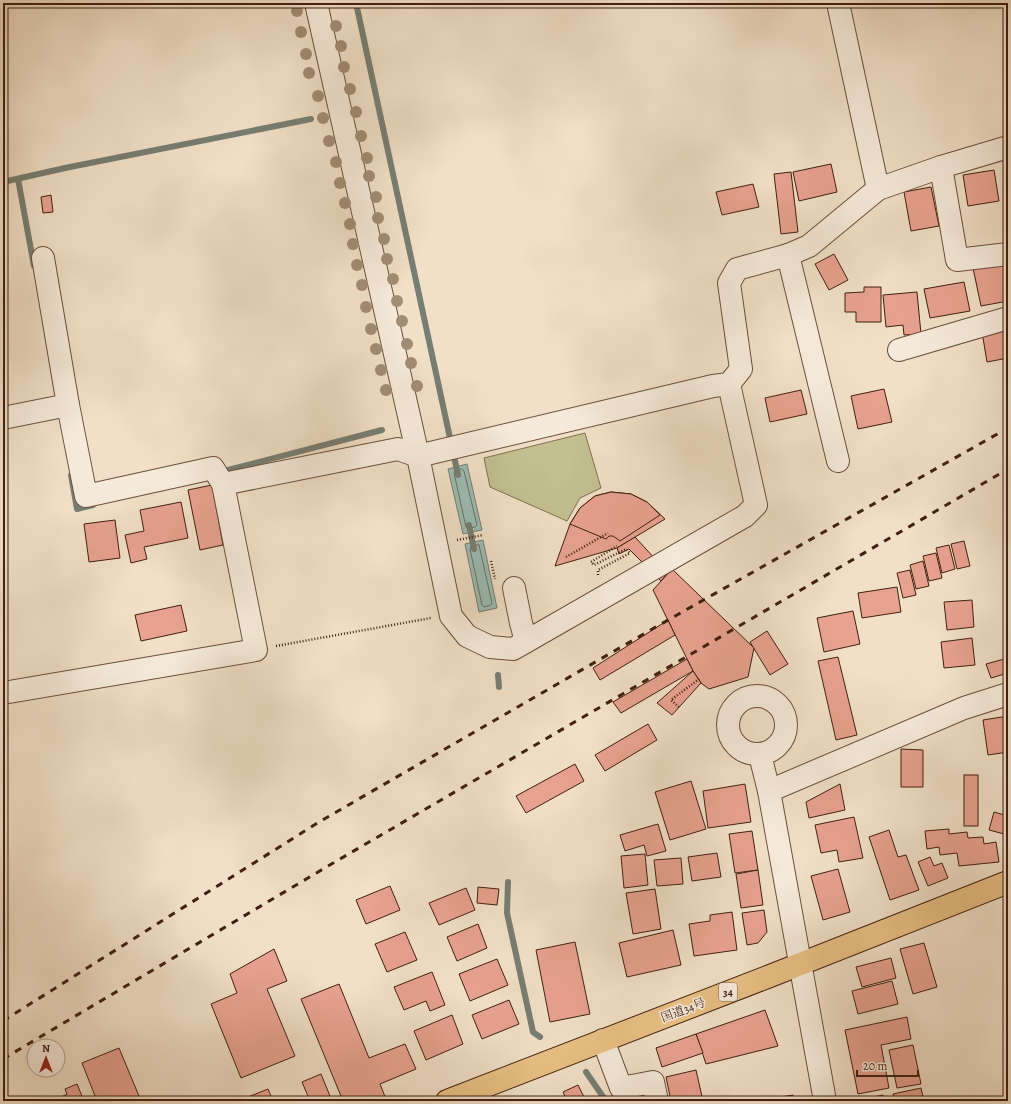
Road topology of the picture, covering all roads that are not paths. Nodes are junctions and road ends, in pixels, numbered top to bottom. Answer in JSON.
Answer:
{"nodes":[{"id":1,"x":316,"y":3,"type":"edge"},
{"id":2,"x":838,"y":3,"type":"edge"},
{"id":3,"x":1008,"y":147,"type":"edge"},
{"id":4,"x":941,"y":167,"type":"junction"},
{"id":5,"x":878,"y":189,"type":"junction"},
{"id":6,"x":1008,"y":254,"type":"edge"},
{"id":7,"x":788,"y":255,"type":"junction"},
{"id":8,"x":43,"y":258,"type":"dead end"},
{"id":9,"x":1008,"y":318,"type":"edge"},
{"id":10,"x":899,"y":350,"type":"dead end"},
{"id":11,"x":729,"y":384,"type":"junction"},
{"id":12,"x":68,"y":405,"type":"junction"},
{"id":13,"x":3,"y":418,"type":"edge"},
{"id":14,"x":418,"y":456,"type":"junction"},
{"id":15,"x":838,"y":461,"type":"dead end"},
{"id":16,"x":223,"y":484,"type":"junction"},
{"id":17,"x":514,"y":588,"type":"dead end"},
{"id":18,"x":526,"y":641,"type":"junction"},
{"id":19,"x":3,"y":693,"type":"edge"},
{"id":20,"x":1008,"y":694,"type":"edge"},
{"id":21,"x":760,"y":755,"type":"dead end"},
{"id":22,"x":769,"y":792,"type":"junction"},
{"id":23,"x":1008,"y":882,"type":"edge"},
{"id":24,"x":800,"y":964,"type":"junction"},
{"id":25,"x":603,"y":1040,"type":"junction"},
{"id":26,"x":447,"y":1101,"type":"edge"},
{"id":27,"x":657,"y":1101,"type":"edge"},
{"id":28,"x":825,"y":1101,"type":"edge"}],
"edges":[{"from":1,"to":14,"type":"street"},
{"from":2,"to":5,"type":"street"},
{"from":3,"to":4,"type":"street"},
{"from":4,"to":5,"type":"street"},
{"from":4,"to":6,"type":"street"},
{"from":5,"to":7,"type":"street"},
{"from":7,"to":11,"type":"street"},
{"from":7,"to":15,"type":"street"},
{"from":8,"to":12,"type":"street"},
{"from":9,"to":10,"type":"street"},
{"from":11,"to":14,"type":"street"},
{"from":11,"to":18,"type":"street"},
{"from":12,"to":13,"type":"street"},
{"from":12,"to":16,"type":"street"},
{"from":14,"to":16,"type":"street"},
{"from":14,"to":18,"type":"street"},
{"from":16,"to":19,"type":"street"},
{"from":17,"to":18,"type":"street"},
{"from":20,"to":22,"type":"street"},
{"from":21,"to":22,"type":"street"},
{"from":22,"to":24,"type":"street"},
{"from":23,"to":24,"type":"highway","name":"国道34号","number":"34"},
{"from":24,"to":25,"type":"highway","name":"国道34号","number":"34"},
{"from":24,"to":28,"type":"street"},
{"from":25,"to":26,"type":"highway","name":"国道34号","number":"34"},
{"from":25,"to":27,"type":"street"}]}
